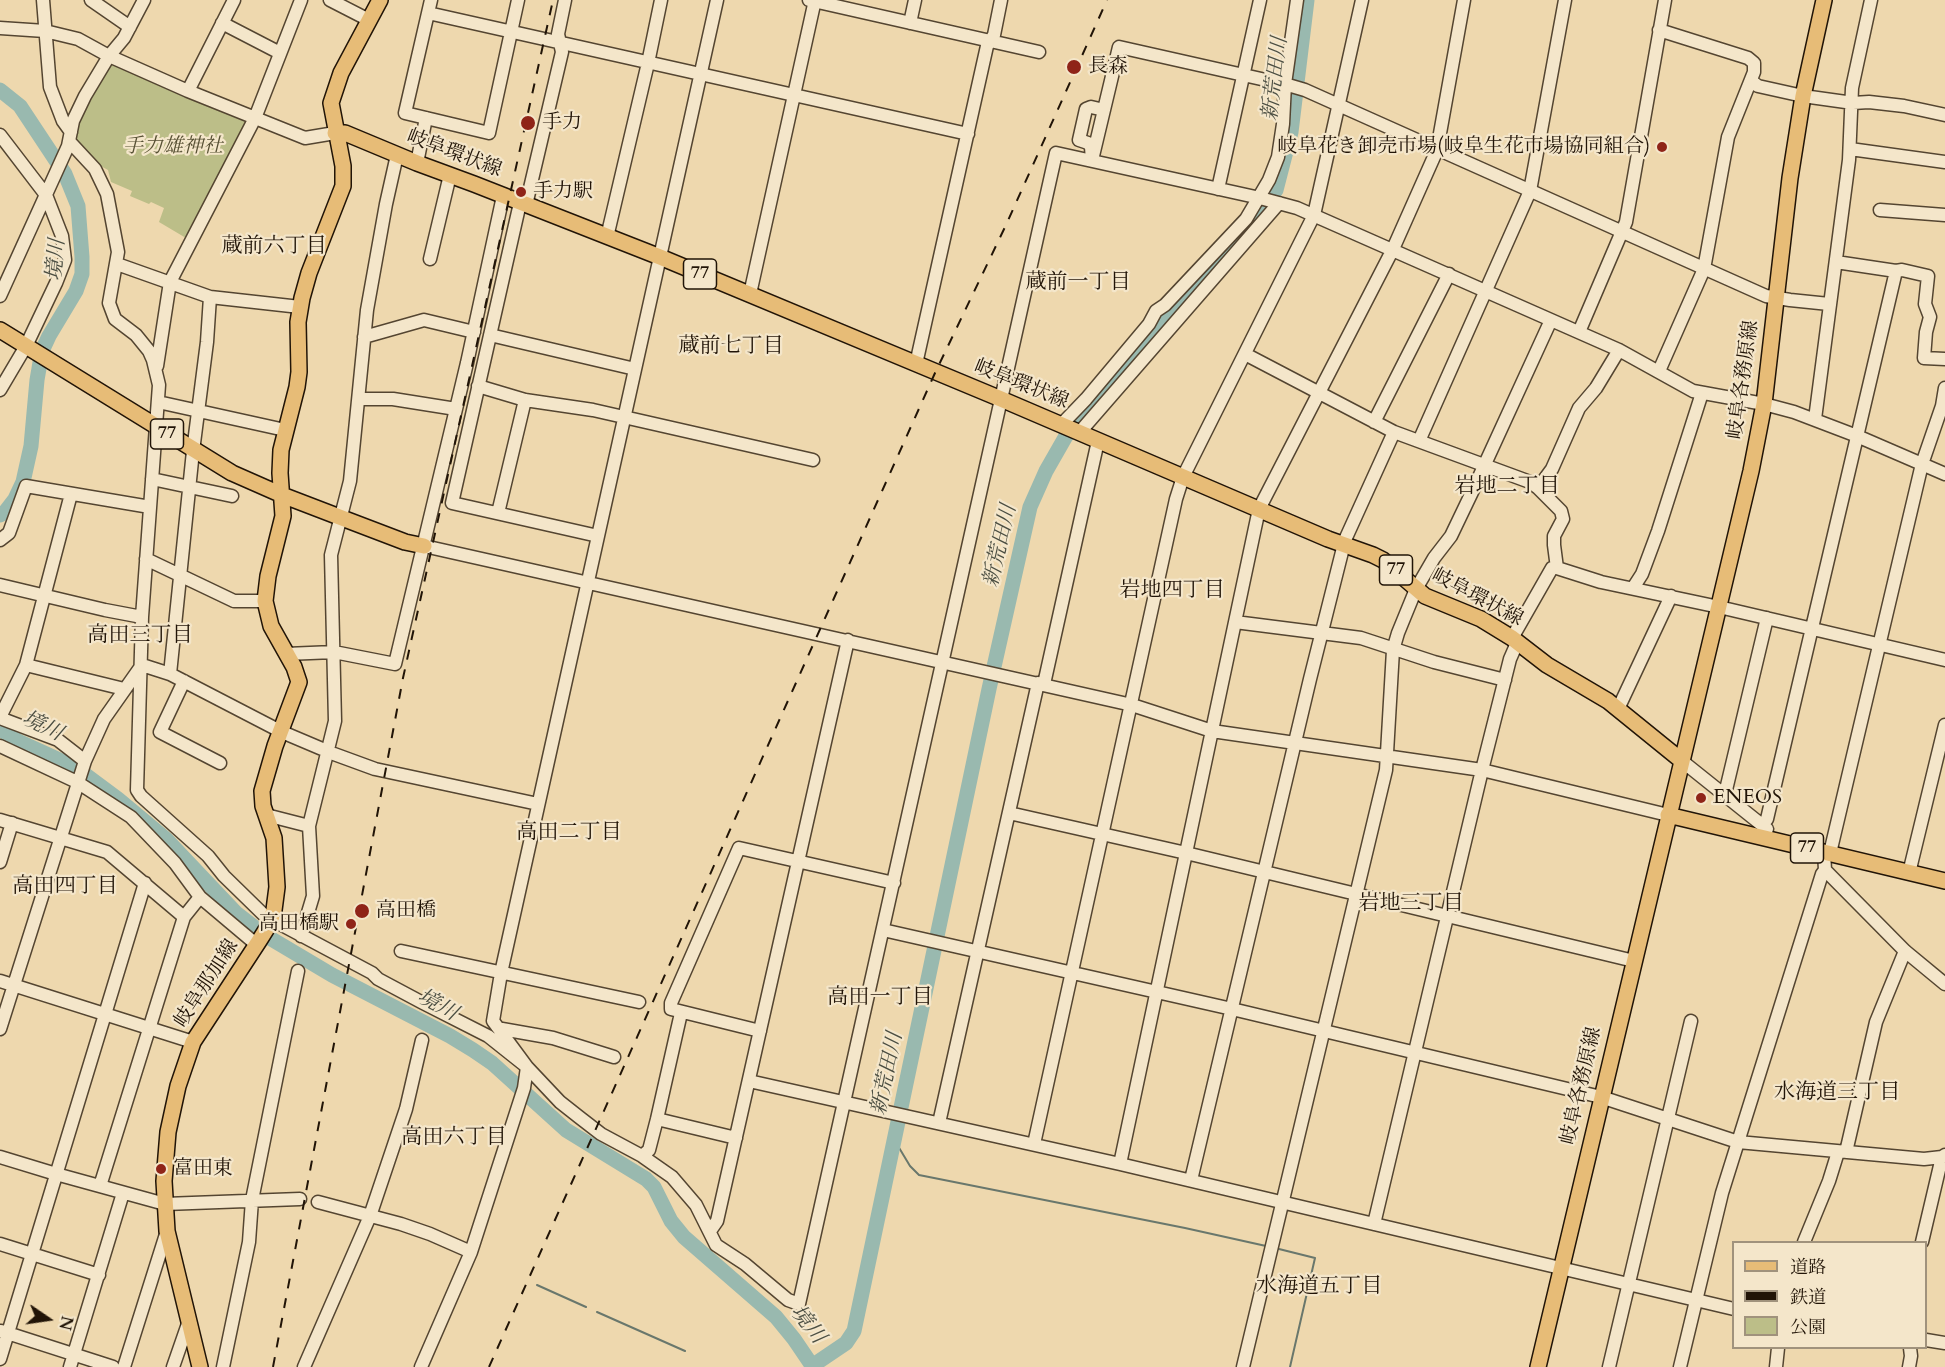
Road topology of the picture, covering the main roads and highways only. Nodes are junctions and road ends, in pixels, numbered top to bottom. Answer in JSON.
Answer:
{"nodes":[{"id":1,"x":380,"y":0,"type":"edge"},
{"id":2,"x":1824,"y":0,"type":"edge"},
{"id":3,"x":335,"y":133,"type":"junction"},
{"id":4,"x":0,"y":330,"type":"edge"},
{"id":5,"x":282,"y":495,"type":"junction"},
{"id":6,"x":424,"y":546,"type":"road end"},
{"id":7,"x":1682,"y":761,"type":"junction"},
{"id":8,"x":1668,"y":815,"type":"junction"},
{"id":9,"x":1945,"y":881,"type":"edge"},
{"id":10,"x":200,"y":1367,"type":"edge"},
{"id":11,"x":1538,"y":1367,"type":"edge"}],
"edges":[{"from":1,"to":3,"type":"main road"},
{"from":2,"to":7,"type":"main road","name":"岐阜各務原線"},
{"from":3,"to":5,"type":"main road"},
{"from":3,"to":7,"type":"main road","name":"岐阜環状線","number":"77"},
{"from":4,"to":5,"type":"main road","number":"77"},
{"from":5,"to":6,"type":"main road","number":"77"},
{"from":5,"to":10,"type":"main road","name":"岐阜那加線"},
{"from":7,"to":8,"type":"main road"},
{"from":8,"to":9,"type":"main road","number":"77"},
{"from":8,"to":11,"type":"main road","name":"岐阜各務原線"}]}
